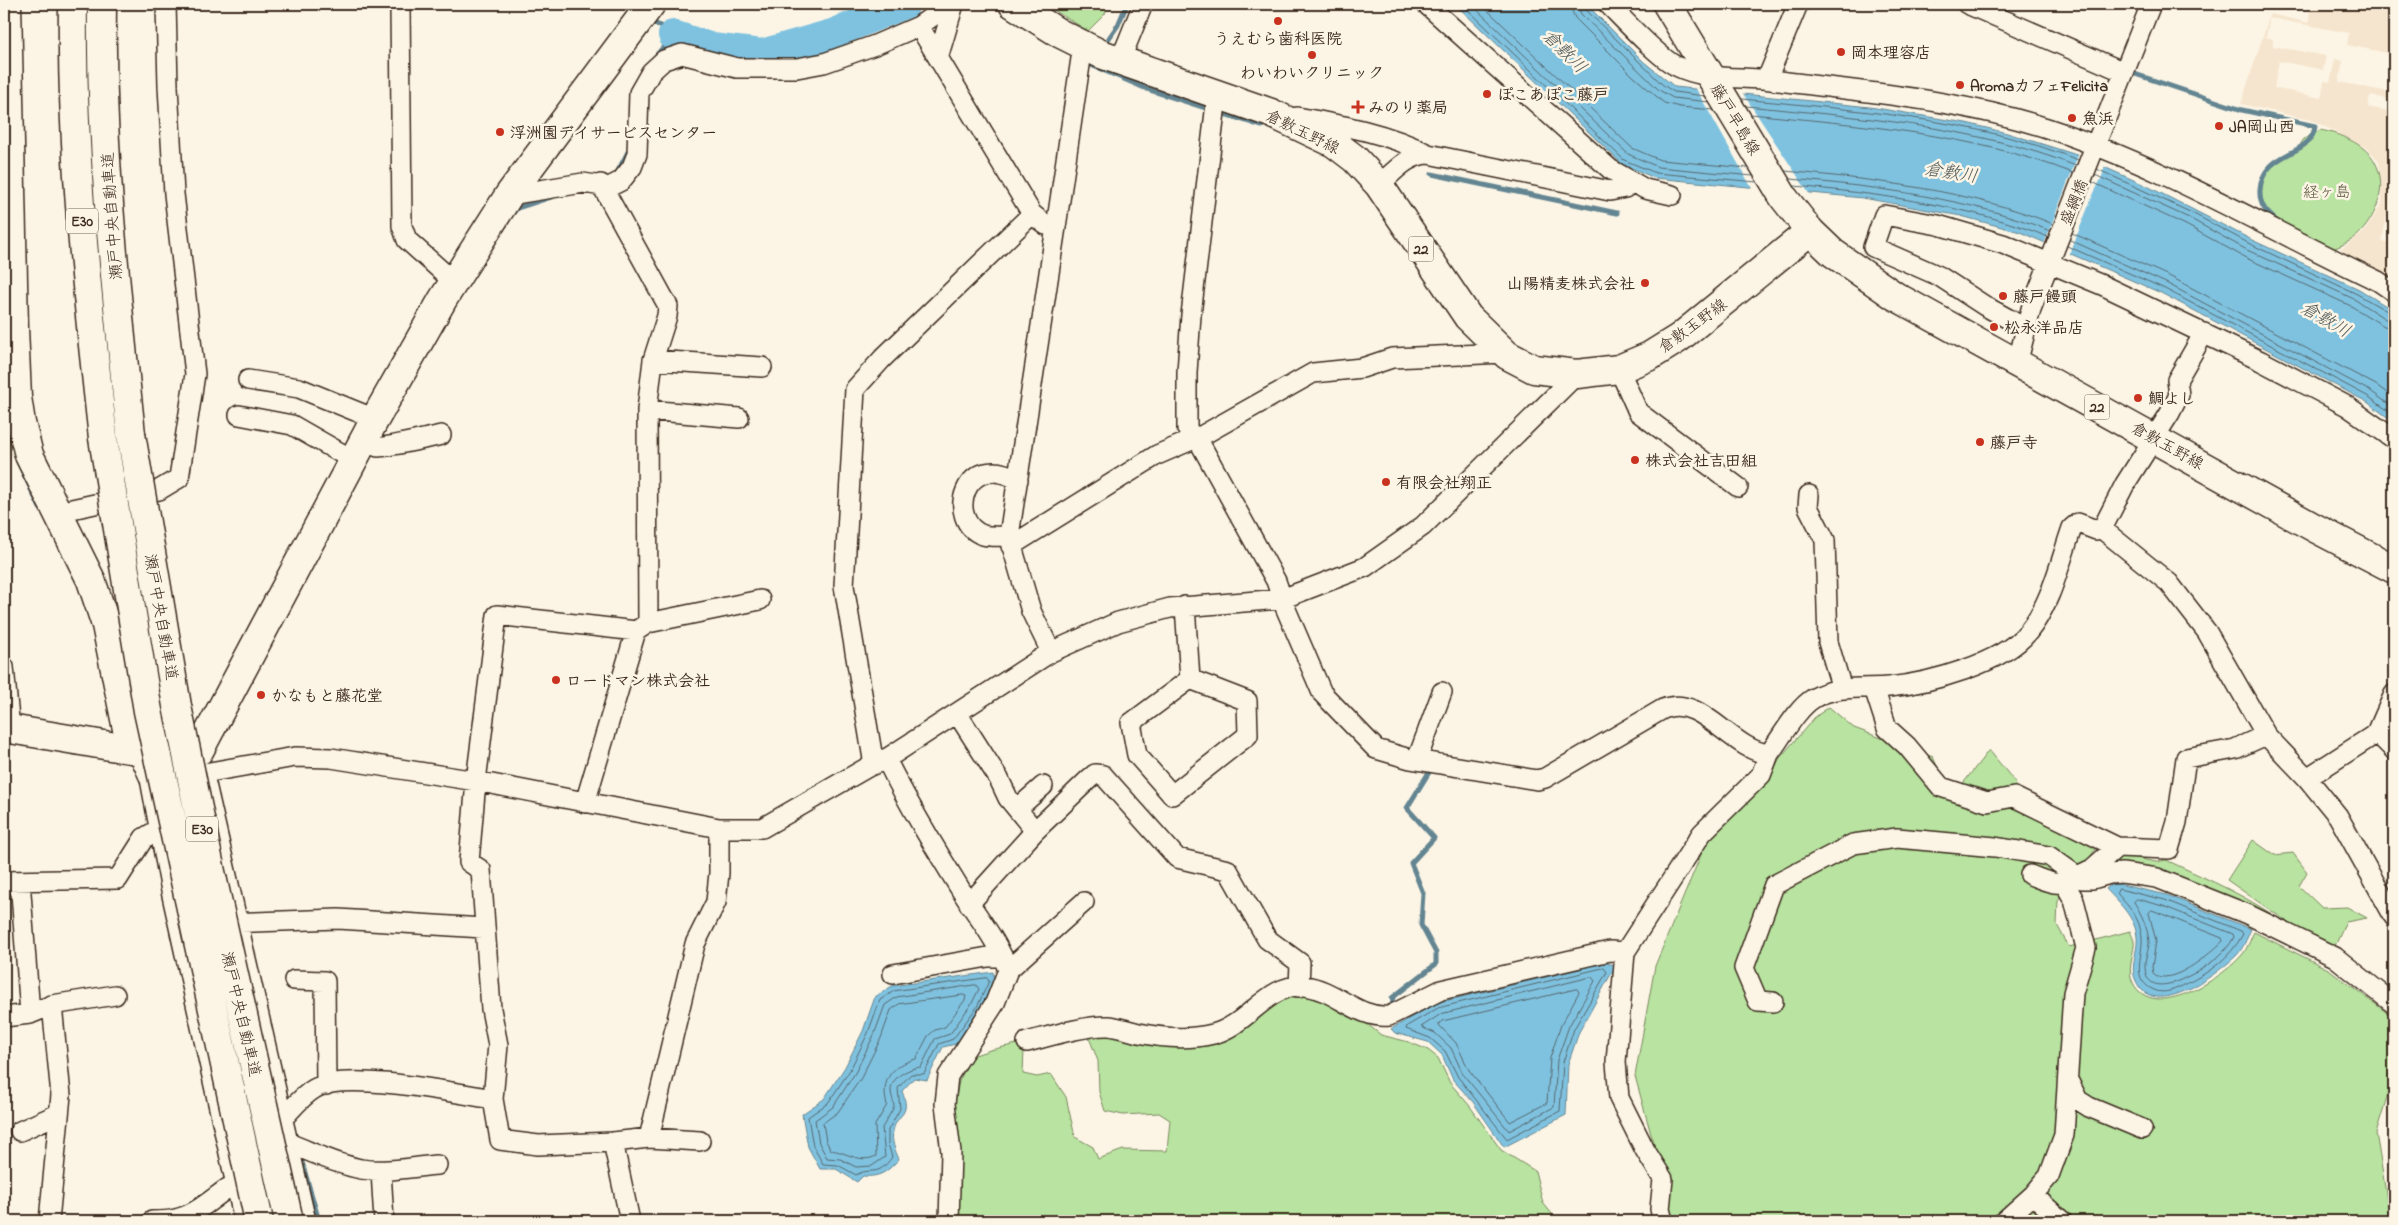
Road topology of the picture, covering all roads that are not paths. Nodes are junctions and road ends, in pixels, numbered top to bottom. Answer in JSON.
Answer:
{"nodes":[{"id":1,"x":7,"y":4,"type":"edge"},
{"id":2,"x":73,"y":4,"type":"edge"},
{"id":3,"x":102,"y":4,"type":"edge"},
{"id":4,"x":166,"y":4,"type":"edge"},
{"id":5,"x":400,"y":4,"type":"edge"},
{"id":6,"x":945,"y":4,"type":"edge"},
{"id":7,"x":954,"y":4,"type":"edge"},
{"id":8,"x":1013,"y":4,"type":"edge"},
{"id":9,"x":1143,"y":4,"type":"edge"},
{"id":10,"x":1426,"y":4,"type":"edge"},
{"id":11,"x":1608,"y":4,"type":"edge"},
{"id":12,"x":1667,"y":4,"type":"edge"},
{"id":13,"x":1798,"y":4,"type":"edge"},
{"id":14,"x":1967,"y":4,"type":"edge"},
{"id":15,"x":2151,"y":4,"type":"edge"},
{"id":16,"x":646,"y":11,"type":"edge"},
{"id":17,"x":919,"y":26,"type":"junction"},
{"id":18,"x":940,"y":53,"type":"junction"},
{"id":19,"x":1081,"y":56,"type":"junction"},
{"id":20,"x":1120,"y":61,"type":"junction"},
{"id":21,"x":2124,"y":72,"type":"junction"},
{"id":22,"x":1712,"y":79,"type":"junction"},
{"id":23,"x":1767,"y":79,"type":"junction"},
{"id":24,"x":6,"y":99,"type":"edge"},
{"id":25,"x":1216,"y":105,"type":"junction"},
{"id":26,"x":1271,"y":113,"type":"junction"},
{"id":27,"x":2095,"y":148,"type":"junction"},
{"id":28,"x":1428,"y":154,"type":"junction"},
{"id":29,"x":1629,"y":180,"type":"junction"},
{"id":30,"x":601,"y":184,"type":"junction"},
{"id":31,"x":1379,"y":185,"type":"junction"},
{"id":32,"x":509,"y":195,"type":"junction"},
{"id":33,"x":1672,"y":195,"type":"dead end"},
{"id":34,"x":1046,"y":223,"type":"junction"},
{"id":35,"x":1810,"y":231,"type":"junction"},
{"id":36,"x":2050,"y":259,"type":"junction"},
{"id":37,"x":454,"y":282,"type":"junction"},
{"id":38,"x":2394,"y":292,"type":"edge"},
{"id":39,"x":2025,"y":328,"type":"junction"},
{"id":40,"x":2204,"y":333,"type":"junction"},
{"id":41,"x":1505,"y":353,"type":"junction"},
{"id":42,"x":653,"y":360,"type":"junction"},
{"id":43,"x":2017,"y":364,"type":"junction"},
{"id":44,"x":762,"y":367,"type":"dead end"},
{"id":45,"x":1620,"y":369,"type":"junction"},
{"id":46,"x":1577,"y":374,"type":"junction"},
{"id":47,"x":248,"y":380,"type":"dead end"},
{"id":48,"x":647,"y":410,"type":"junction"},
{"id":49,"x":239,"y":415,"type":"dead end"},
{"id":50,"x":739,"y":418,"type":"dead end"},
{"id":51,"x":441,"y":434,"type":"dead end"},
{"id":52,"x":2154,"y":438,"type":"junction"},
{"id":53,"x":1194,"y":439,"type":"junction"},
{"id":54,"x":2394,"y":439,"type":"edge"},
{"id":55,"x":368,"y":442,"type":"junction"},
{"id":56,"x":1018,"y":480,"type":"junction"},
{"id":57,"x":1738,"y":487,"type":"dead end"},
{"id":58,"x":1808,"y":495,"type":"dead end"},
{"id":59,"x":58,"y":512,"type":"junction"},
{"id":60,"x":2102,"y":529,"type":"junction"},
{"id":61,"x":1010,"y":541,"type":"junction"},
{"id":62,"x":2394,"y":569,"type":"edge"},
{"id":63,"x":1282,"y":599,"type":"junction"},
{"id":64,"x":760,"y":600,"type":"dead end"},
{"id":65,"x":1185,"y":606,"type":"junction"},
{"id":66,"x":642,"y":627,"type":"junction"},
{"id":67,"x":1050,"y":652,"type":"junction"},
{"id":68,"x":4,"y":666,"type":"edge"},
{"id":69,"x":1190,"y":679,"type":"junction"},
{"id":70,"x":1874,"y":688,"type":"junction"},
{"id":71,"x":1842,"y":689,"type":"junction"},
{"id":72,"x":1442,"y":692,"type":"dead end"},
{"id":73,"x":2394,"y":694,"type":"edge"},
{"id":74,"x":957,"y":713,"type":"junction"},
{"id":75,"x":7,"y":728,"type":"edge"},
{"id":76,"x":2378,"y":733,"type":"junction"},
{"id":77,"x":2266,"y":735,"type":"junction"},
{"id":78,"x":131,"y":749,"type":"junction"},
{"id":79,"x":2394,"y":750,"type":"edge"},
{"id":80,"x":1769,"y":754,"type":"junction"},
{"id":81,"x":1418,"y":755,"type":"junction"},
{"id":82,"x":886,"y":759,"type":"junction"},
{"id":83,"x":202,"y":762,"type":"junction"},
{"id":84,"x":2307,"y":778,"type":"junction"},
{"id":85,"x":476,"y":782,"type":"junction"},
{"id":86,"x":1043,"y":786,"type":"dead end"},
{"id":87,"x":584,"y":803,"type":"junction"},
{"id":88,"x":1016,"y":809,"type":"junction"},
{"id":89,"x":719,"y":828,"type":"junction"},
{"id":90,"x":158,"y":829,"type":"junction"},
{"id":91,"x":1035,"y":831,"type":"junction"},
{"id":92,"x":2117,"y":847,"type":"junction"},
{"id":93,"x":2030,"y":875,"type":"dead end"},
{"id":94,"x":2071,"y":880,"type":"junction"},
{"id":95,"x":9,"y":881,"type":"edge"},
{"id":96,"x":1084,"y":902,"type":"dead end"},
{"id":97,"x":969,"y":904,"type":"junction"},
{"id":98,"x":2394,"y":916,"type":"edge"},
{"id":99,"x":239,"y":923,"type":"junction"},
{"id":100,"x":179,"y":925,"type":"junction"},
{"id":101,"x":483,"y":928,"type":"junction"},
{"id":102,"x":1625,"y":952,"type":"junction"},
{"id":103,"x":1005,"y":964,"type":"junction"},
{"id":104,"x":893,"y":974,"type":"dead end"},
{"id":105,"x":294,"y":980,"type":"dead end"},
{"id":106,"x":1299,"y":987,"type":"junction"},
{"id":107,"x":115,"y":995,"type":"dead end"},
{"id":108,"x":1773,"y":1002,"type":"dead end"},
{"id":109,"x":2394,"y":1004,"type":"edge"},
{"id":110,"x":52,"y":1005,"type":"junction"},
{"id":111,"x":30,"y":1014,"type":"junction"},
{"id":112,"x":4,"y":1017,"type":"edge"},
{"id":113,"x":1027,"y":1042,"type":"dead end"},
{"id":114,"x":2068,"y":1080,"type":"junction"},
{"id":115,"x":326,"y":1084,"type":"junction"},
{"id":116,"x":493,"y":1098,"type":"junction"},
{"id":117,"x":58,"y":1114,"type":"junction"},
{"id":118,"x":282,"y":1118,"type":"junction"},
{"id":119,"x":2142,"y":1129,"type":"dead end"},
{"id":120,"x":20,"y":1131,"type":"dead end"},
{"id":121,"x":648,"y":1138,"type":"junction"},
{"id":122,"x":700,"y":1141,"type":"dead end"},
{"id":123,"x":613,"y":1142,"type":"junction"},
{"id":124,"x":288,"y":1144,"type":"junction"},
{"id":125,"x":438,"y":1165,"type":"dead end"},
{"id":126,"x":381,"y":1170,"type":"junction"},
{"id":127,"x":236,"y":1183,"type":"junction"},
{"id":128,"x":2033,"y":1195,"type":"junction"},
{"id":129,"x":177,"y":1220,"type":"edge"},
{"id":130,"x":49,"y":1221,"type":"edge"},
{"id":131,"x":152,"y":1221,"type":"edge"},
{"id":132,"x":244,"y":1221,"type":"edge"},
{"id":133,"x":259,"y":1221,"type":"edge"},
{"id":134,"x":289,"y":1221,"type":"edge"},
{"id":135,"x":306,"y":1221,"type":"edge"},
{"id":136,"x":384,"y":1221,"type":"edge"},
{"id":137,"x":630,"y":1221,"type":"edge"},
{"id":138,"x":948,"y":1221,"type":"edge"},
{"id":139,"x":1663,"y":1221,"type":"edge"},
{"id":140,"x":2004,"y":1221,"type":"edge"},
{"id":141,"x":2062,"y":1221,"type":"edge"}],
"edges":[{"from":1,"to":24,"type":"main road"},
{"from":2,"to":133,"type":"main road","name":"瀬戸中央自動車道","number":"E30","bridge":true},
{"from":3,"to":134,"type":"main road","name":"瀬戸中央自動車道","number":"E30","bridge":true},
{"from":4,"to":59,"type":"street"},
{"from":5,"to":37,"type":"street"},
{"from":6,"to":17,"type":"street"},
{"from":7,"to":18,"type":"street"},
{"from":8,"to":19,"type":"main road","name":"倉敷玉野線","number":"22"},
{"from":9,"to":20,"type":"street"},
{"from":10,"to":29,"type":"street"},
{"from":11,"to":22,"type":"street"},
{"from":12,"to":22,"type":"main road","name":"藤戸早島線"},
{"from":13,"to":23,"type":"street"},
{"from":14,"to":21,"type":"street"},
{"from":15,"to":21,"type":"street","name":"盛綱橋"},
{"from":16,"to":32,"type":"main road"},
{"from":17,"to":18,"type":"street"},
{"from":17,"to":30,"type":"street"},
{"from":18,"to":34,"type":"street"},
{"from":19,"to":20,"type":"main road","name":"倉敷玉野線","number":"22"},
{"from":19,"to":34,"type":"street"},
{"from":20,"to":25,"type":"main road","name":"倉敷玉野線","number":"22"},
{"from":21,"to":27,"type":"street","name":"盛綱橋"},
{"from":22,"to":23,"type":"street"},
{"from":22,"to":35,"type":"main road","name":"藤戸早島線"},
{"from":23,"to":27,"type":"street"},
{"from":24,"to":59,"type":"main road"},
{"from":25,"to":26,"type":"main road","name":"倉敷玉野線","number":"22"},
{"from":25,"to":53,"type":"street"},
{"from":26,"to":28,"type":"street"},
{"from":26,"to":31,"type":"main road","name":"倉敷玉野線","number":"22"},
{"from":27,"to":36,"type":"street","name":"盛綱橋"},
{"from":27,"to":38,"type":"street"},
{"from":28,"to":29,"type":"street"},
{"from":28,"to":31,"type":"street"},
{"from":29,"to":33,"type":"street"},
{"from":30,"to":32,"type":"street"},
{"from":30,"to":42,"type":"street"},
{"from":31,"to":41,"type":"main road","name":"倉敷玉野線","number":"22"},
{"from":32,"to":37,"type":"main road"},
{"from":34,"to":56,"type":"street"},
{"from":34,"to":82,"type":"street"},
{"from":35,"to":43,"type":"main road","name":"倉敷玉野線","number":"22"},
{"from":35,"to":45,"type":"main road","name":"倉敷玉野線","number":"22"},
{"from":36,"to":39,"type":"street","name":"盛綱橋"},
{"from":36,"to":39,"type":"street"},
{"from":36,"to":40,"type":"street"},
{"from":37,"to":55,"type":"main road"},
{"from":39,"to":43,"type":"street","name":"盛綱橋"},
{"from":40,"to":52,"type":"street"},
{"from":40,"to":54,"type":"street"},
{"from":41,"to":46,"type":"main road","name":"倉敷玉野線","number":"22"},
{"from":41,"to":53,"type":"street"},
{"from":42,"to":44,"type":"street"},
{"from":42,"to":48,"type":"street"},
{"from":43,"to":52,"type":"main road","name":"倉敷玉野線","number":"22"},
{"from":45,"to":46,"type":"main road","name":"倉敷玉野線","number":"22"},
{"from":45,"to":57,"type":"street"},
{"from":46,"to":63,"type":"street"},
{"from":47,"to":55,"type":"street"},
{"from":48,"to":50,"type":"street"},
{"from":48,"to":66,"type":"street"},
{"from":49,"to":55,"type":"street"},
{"from":51,"to":55,"type":"street"},
{"from":52,"to":60,"type":"street"},
{"from":52,"to":62,"type":"main road","name":"倉敷玉野線","number":"22"},
{"from":53,"to":61,"type":"street"},
{"from":53,"to":63,"type":"street"},
{"from":55,"to":83,"type":"main road"},
{"from":56,"to":61,"type":"street"},
{"from":56,"to":61,"type":"street"},
{"from":58,"to":71,"type":"street"},
{"from":59,"to":78,"type":"main road"},
{"from":60,"to":70,"type":"street"},
{"from":60,"to":77,"type":"street"},
{"from":61,"to":67,"type":"street"},
{"from":63,"to":65,"type":"street"},
{"from":63,"to":81,"type":"street"},
{"from":64,"to":66,"type":"street"},
{"from":65,"to":67,"type":"street"},
{"from":65,"to":69,"type":"street"},
{"from":66,"to":85,"type":"street"},
{"from":66,"to":87,"type":"street"},
{"from":67,"to":74,"type":"street"},
{"from":68,"to":75,"type":"street"},
{"from":69,"to":69,"type":"street"},
{"from":70,"to":71,"type":"street"},
{"from":70,"to":92,"type":"street"},
{"from":71,"to":80,"type":"street"},
{"from":72,"to":81,"type":"street"},
{"from":73,"to":76,"type":"street"},
{"from":74,"to":82,"type":"street"},
{"from":74,"to":88,"type":"street"},
{"from":75,"to":78,"type":"main road"},
{"from":76,"to":79,"type":"street"},
{"from":76,"to":84,"type":"street"},
{"from":77,"to":84,"type":"street"},
{"from":77,"to":92,"type":"street"},
{"from":78,"to":83,"type":"main road"},
{"from":78,"to":90,"type":"street"},
{"from":80,"to":81,"type":"street"},
{"from":80,"to":102,"type":"street"},
{"from":82,"to":89,"type":"street"},
{"from":82,"to":97,"type":"street"},
{"from":83,"to":85,"type":"street"},
{"from":83,"to":99,"type":"street"},
{"from":84,"to":98,"type":"street"},
{"from":85,"to":87,"type":"street"},
{"from":85,"to":101,"type":"street"},
{"from":86,"to":88,"type":"street"},
{"from":87,"to":89,"type":"street"},
{"from":88,"to":91,"type":"street"},
{"from":89,"to":121,"type":"street"},
{"from":90,"to":95,"type":"street"},
{"from":90,"to":100,"type":"street"},
{"from":91,"to":97,"type":"street"},
{"from":91,"to":106,"type":"street"},
{"from":92,"to":94,"type":"street"},
{"from":93,"to":94,"type":"street"},
{"from":94,"to":108,"type":"street"},
{"from":94,"to":109,"type":"street"},
{"from":94,"to":114,"type":"street"},
{"from":95,"to":111,"type":"street"},
{"from":96,"to":103,"type":"street"},
{"from":97,"to":103,"type":"street"},
{"from":99,"to":100,"type":"street"},
{"from":99,"to":101,"type":"street"},
{"from":99,"to":118,"type":"street"},
{"from":100,"to":127,"type":"street"},
{"from":101,"to":116,"type":"street"},
{"from":102,"to":106,"type":"street"},
{"from":102,"to":139,"type":"street"},
{"from":103,"to":104,"type":"street"},
{"from":103,"to":138,"type":"street"},
{"from":105,"to":115,"type":"street"},
{"from":106,"to":113,"type":"street"},
{"from":107,"to":110,"type":"street"},
{"from":110,"to":111,"type":"street"},
{"from":110,"to":117,"type":"street"},
{"from":111,"to":112,"type":"street"},
{"from":114,"to":119,"type":"street"},
{"from":114,"to":128,"type":"street"},
{"from":115,"to":116,"type":"street"},
{"from":115,"to":118,"type":"street"},
{"from":116,"to":123,"type":"street"},
{"from":117,"to":120,"type":"street"},
{"from":117,"to":130,"type":"street"},
{"from":118,"to":124,"type":"street"},
{"from":121,"to":122,"type":"street"},
{"from":121,"to":123,"type":"street"},
{"from":123,"to":137,"type":"street"},
{"from":124,"to":126,"type":"street"},
{"from":124,"to":135,"type":"street"},
{"from":125,"to":126,"type":"street"},
{"from":126,"to":136,"type":"street"},
{"from":127,"to":129,"type":"street"},
{"from":127,"to":132,"type":"street"},
{"from":128,"to":140,"type":"street"},
{"from":128,"to":141,"type":"street"},
{"from":129,"to":131,"type":"street"}]}
